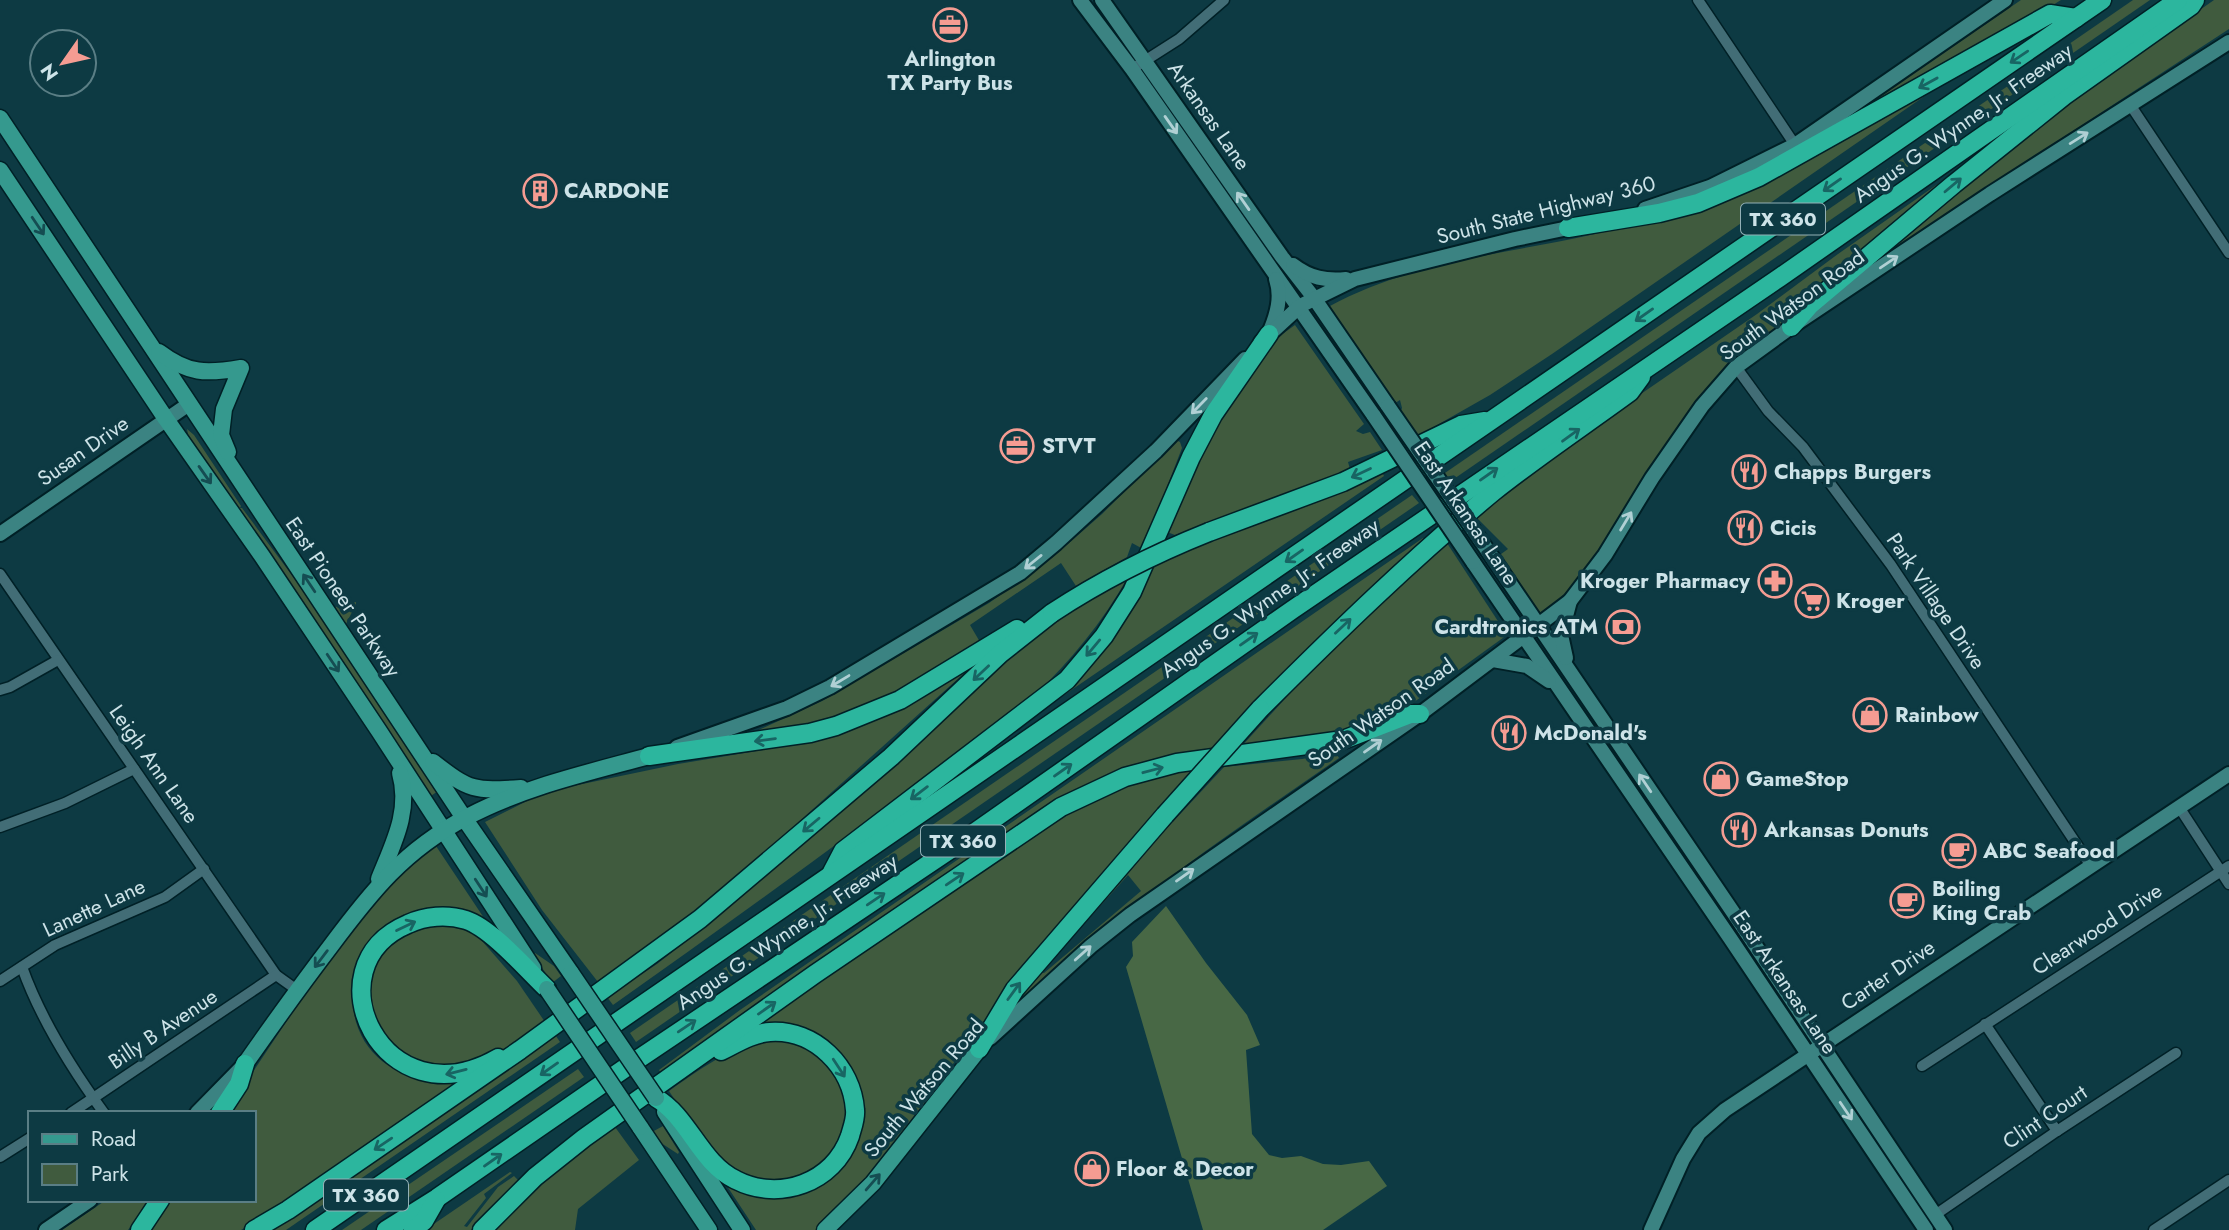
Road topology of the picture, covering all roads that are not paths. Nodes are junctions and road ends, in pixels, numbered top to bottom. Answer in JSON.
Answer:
{"nodes":[{"id":1,"x":1080,"y":0,"type":"edge"},
{"id":2,"x":1102,"y":0,"type":"edge"},
{"id":3,"x":1224,"y":0,"type":"edge"},
{"id":4,"x":1698,"y":0,"type":"edge"},
{"id":5,"x":2006,"y":0,"type":"edge"},
{"id":6,"x":2102,"y":0,"type":"edge"},
{"id":7,"x":2178,"y":0,"type":"edge"},
{"id":8,"x":2195,"y":0,"type":"edge"},
{"id":9,"x":2076,"y":18,"type":"junction"},
{"id":10,"x":2229,"y":42,"type":"edge"},
{"id":11,"x":1138,"y":65,"type":"junction"},
{"id":12,"x":2131,"y":106,"type":"junction"},
{"id":13,"x":0,"y":118,"type":"edge"},
{"id":14,"x":1795,"y":145,"type":"junction"},
{"id":15,"x":0,"y":170,"type":"edge"},
{"id":16,"x":1568,"y":228,"type":"junction"},
{"id":17,"x":2229,"y":253,"type":"edge"},
{"id":18,"x":1282,"y":257,"type":"junction"},
{"id":19,"x":1265,"y":260,"type":"junction"},
{"id":20,"x":1355,"y":279,"type":"junction"},
{"id":21,"x":1314,"y":298,"type":"junction"},
{"id":22,"x":1300,"y":306,"type":"junction"},
{"id":23,"x":1791,"y":327,"type":"junction"},
{"id":24,"x":1269,"y":334,"type":"junction"},
{"id":25,"x":150,"y":346,"type":"junction"},
{"id":26,"x":1650,"y":364,"type":"junction"},
{"id":27,"x":1736,"y":367,"type":"junction"},
{"id":28,"x":189,"y":404,"type":"junction"},
{"id":29,"x":166,"y":419,"type":"junction"},
{"id":30,"x":1492,"y":420,"type":"junction"},
{"id":31,"x":242,"y":483,"type":"junction"},
{"id":32,"x":0,"y":534,"type":"edge"},
{"id":33,"x":0,"y":573,"type":"edge"},
{"id":34,"x":1570,"y":601,"type":"junction"},
{"id":35,"x":1052,"y":613,"type":"junction"},
{"id":36,"x":1538,"y":626,"type":"junction"},
{"id":37,"x":1524,"y":636,"type":"junction"},
{"id":38,"x":58,"y":660,"type":"junction"},
{"id":39,"x":1493,"y":660,"type":"junction"},
{"id":40,"x":1572,"y":676,"type":"junction"},
{"id":41,"x":0,"y":690,"type":"edge"},
{"id":42,"x":1563,"y":694,"type":"junction"},
{"id":43,"x":1420,"y":714,"type":"junction"},
{"id":44,"x":422,"y":754,"type":"junction"},
{"id":45,"x":649,"y":756,"type":"junction"},
{"id":46,"x":397,"y":761,"type":"junction"},
{"id":47,"x":134,"y":769,"type":"junction"},
{"id":48,"x":2229,"y":774,"type":"edge"},
{"id":49,"x":538,"y":786,"type":"junction"},
{"id":50,"x":2179,"y":807,"type":"junction"},
{"id":51,"x":464,"y":818,"type":"junction"},
{"id":52,"x":0,"y":827,"type":"edge"},
{"id":53,"x":443,"y":831,"type":"junction"},
{"id":54,"x":2091,"y":866,"type":"junction"},
{"id":55,"x":204,"y":869,"type":"junction"},
{"id":56,"x":2225,"y":869,"type":"edge"},
{"id":57,"x":830,"y":875,"type":"junction"},
{"id":58,"x":2229,"y":884,"type":"edge"},
{"id":59,"x":377,"y":885,"type":"junction"},
{"id":60,"x":22,"y":967,"type":"junction"},
{"id":61,"x":276,"y":975,"type":"junction"},
{"id":62,"x":0,"y":981,"type":"edge"},
{"id":63,"x":547,"y":989,"type":"junction"},
{"id":64,"x":297,"y":990,"type":"junction"},
{"id":65,"x":1985,"y":1024,"type":"junction"},
{"id":66,"x":1822,"y":1045,"type":"junction"},
{"id":67,"x":979,"y":1049,"type":"junction"},
{"id":68,"x":520,"y":1051,"type":"junction"},
{"id":69,"x":2176,"y":1053,"type":"dead end"},
{"id":70,"x":1808,"y":1054,"type":"junction"},
{"id":71,"x":691,"y":1061,"type":"junction"},
{"id":72,"x":245,"y":1064,"type":"junction"},
{"id":73,"x":1922,"y":1066,"type":"dead end"},
{"id":74,"x":656,"y":1098,"type":"junction"},
{"id":75,"x":94,"y":1099,"type":"junction"},
{"id":76,"x":74,"y":1111,"type":"edge"},
{"id":77,"x":103,"y":1111,"type":"edge"},
{"id":78,"x":199,"y":1111,"type":"edge"},
{"id":79,"x":221,"y":1111,"type":"edge"},
{"id":80,"x":2057,"y":1131,"type":"junction"},
{"id":81,"x":28,"y":1139,"type":"edge"},
{"id":82,"x":0,"y":1157,"type":"edge"},
{"id":83,"x":2229,"y":1180,"type":"edge"},
{"id":84,"x":437,"y":1198,"type":"junction"},
{"id":85,"x":87,"y":1202,"type":"edge"},
{"id":86,"x":159,"y":1202,"type":"edge"},
{"id":87,"x":1936,"y":1215,"type":"junction"},
{"id":88,"x":827,"y":1229,"type":"edge"},
{"id":89,"x":46,"y":1230,"type":"edge"},
{"id":90,"x":140,"y":1230,"type":"edge"},
{"id":91,"x":254,"y":1230,"type":"edge"},
{"id":92,"x":315,"y":1230,"type":"edge"},
{"id":93,"x":386,"y":1230,"type":"edge"},
{"id":94,"x":413,"y":1230,"type":"edge"},
{"id":95,"x":482,"y":1230,"type":"edge"},
{"id":96,"x":709,"y":1230,"type":"edge"},
{"id":97,"x":742,"y":1230,"type":"edge"},
{"id":98,"x":1651,"y":1230,"type":"edge"},
{"id":99,"x":1926,"y":1230,"type":"edge"},
{"id":100,"x":1945,"y":1230,"type":"edge"},
{"id":101,"x":2154,"y":1230,"type":"edge"}],
"edges":[{"from":1,"to":11,"type":"main road","name":"East Arkansas Lane"},
{"from":2,"to":11,"type":"main road","name":"Arkansas Lane"},
{"from":3,"to":11,"type":"street"},
{"from":4,"to":14,"type":"street"},
{"from":5,"to":14,"type":"main road","name":"South State Highway 360"},
{"from":6,"to":9,"type":"highway","name":"Angus G. Wynne, Jr. Freeway","number":"TX 360"},
{"from":7,"to":26,"type":"highway","name":"Angus G. Wynne, Jr. Freeway","number":"TX 360"},
{"from":23,"to":8,"type":"highway","one_way":true},
{"from":9,"to":16,"type":"highway","one_way":true},
{"from":9,"to":30,"type":"highway","name":"Angus G. Wynne, Jr. Freeway","number":"TX 360","one_way":true},
{"from":10,"to":12,"type":"main road","name":"South Watson Road"},
{"from":18,"to":11,"type":"main road","name":"Arkansas Lane","one_way":true},
{"from":11,"to":19,"type":"main road","name":"East Arkansas Lane","one_way":true},
{"from":12,"to":17,"type":"street"},
{"from":23,"to":12,"type":"main road","name":"South Watson Road","one_way":true},
{"from":13,"to":25,"type":"main road","name":"East Pioneer Parkway"},
{"from":14,"to":16,"type":"main road","name":"South State Highway 360"},
{"from":15,"to":29,"type":"main road","one_way":true},
{"from":16,"to":20,"type":"main road","name":"South State Highway 360"},
{"from":18,"to":20,"type":"main road"},
{"from":18,"to":21,"type":"main road","name":"East Arkansas Lane"},
{"from":19,"to":22,"type":"main road","name":"East Arkansas Lane"},
{"from":19,"to":24,"type":"main road"},
{"from":20,"to":21,"type":"main road","name":"South State Highway 360"},
{"from":21,"to":22,"type":"main road","name":"South State Highway 360"},
{"from":21,"to":36,"type":"main road","name":"East Arkansas Lane","bridge":true},
{"from":22,"to":24,"type":"main road"},
{"from":22,"to":37,"type":"main road","name":"East Arkansas Lane","bridge":true},
{"from":23,"to":27,"type":"main road","name":"South Watson Road"},
{"from":24,"to":45,"type":"main road","one_way":true},
{"from":24,"to":57,"type":"highway","one_way":true},
{"from":25,"to":28,"type":"main road","name":"East Pioneer Parkway"},
{"from":25,"to":31,"type":"main road"},
{"from":67,"to":26,"type":"highway","one_way":true,"bridge":true},
{"from":84,"to":26,"type":"highway","name":"Angus G. Wynne, Jr. Freeway","number":"TX 360","one_way":true},
{"from":34,"to":27,"type":"main road","name":"South Watson Road","one_way":true},
{"from":27,"to":54,"type":"street","name":"Park Village Drive"},
{"from":28,"to":29,"type":"main road","name":"Susan Drive"},
{"from":28,"to":31,"type":"main road","name":"East Pioneer Parkway"},
{"from":29,"to":32,"type":"main road","name":"Susan Drive"},
{"from":29,"to":46,"type":"main road","one_way":true},
{"from":30,"to":35,"type":"highway","one_way":true,"bridge":true},
{"from":30,"to":57,"type":"highway","name":"Angus G. Wynne, Jr. Freeway","number":"TX 360","one_way":true},
{"from":44,"to":31,"type":"main road","name":"East Pioneer Parkway","one_way":true},
{"from":33,"to":38,"type":"street","name":"Leigh Ann Lane"},
{"from":34,"to":36,"type":"main road","name":"South Watson Road"},
{"from":34,"to":40,"type":"main road"},
{"from":35,"to":45,"type":"highway","one_way":true},
{"from":35,"to":68,"type":"highway","one_way":true},
{"from":36,"to":37,"type":"main road","name":"South Watson Road"},
{"from":36,"to":40,"type":"main road","name":"East Arkansas Lane"},
{"from":37,"to":39,"type":"main road","name":"South Watson Road"},
{"from":37,"to":42,"type":"main road","name":"East Arkansas Lane"},
{"from":38,"to":41,"type":"street"},
{"from":38,"to":47,"type":"street","name":"Leigh Ann Lane"},
{"from":39,"to":42,"type":"main road"},
{"from":39,"to":43,"type":"main road","name":"South Watson Road"},
{"from":66,"to":40,"type":"main road","name":"East Arkansas Lane","one_way":true},
{"from":42,"to":70,"type":"main road","name":"East Arkansas Lane"},
{"from":67,"to":43,"type":"main road","name":"South Watson Road","one_way":true},
{"from":71,"to":43,"type":"highway","one_way":true},
{"from":44,"to":49,"type":"main road"},
{"from":44,"to":51,"type":"main road","name":"East Pioneer Parkway"},
{"from":45,"to":49,"type":"main road"},
{"from":46,"to":53,"type":"main road"},
{"from":46,"to":59,"type":"main road"},
{"from":47,"to":52,"type":"street"},
{"from":47,"to":55,"type":"street","name":"Leigh Ann Lane"},
{"from":48,"to":50,"type":"main road","name":"Carter Drive"},
{"from":49,"to":51,"type":"main road"},
{"from":50,"to":54,"type":"main road","name":"Carter Drive"},
{"from":50,"to":56,"type":"street"},
{"from":51,"to":53,"type":"main road"},
{"from":51,"to":74,"type":"main road","name":"East Pioneer Parkway","bridge":true},
{"from":53,"to":59,"type":"main road"},
{"from":53,"to":63,"type":"main road","one_way":true},
{"from":54,"to":66,"type":"main road","name":"Carter Drive"},
{"from":55,"to":60,"type":"street","name":"Lanette Lane"},
{"from":55,"to":61,"type":"street","name":"Leigh Ann Lane"},
{"from":56,"to":58,"type":"street"},
{"from":56,"to":65,"type":"street","name":"Clearwood Drive"},
{"from":57,"to":92,"type":"highway","name":"Angus G. Wynne, Jr. Freeway","number":"TX 360","one_way":true},
{"from":59,"to":64,"type":"main road","one_way":true},
{"from":60,"to":62,"type":"street","name":"Lanette Lane"},
{"from":60,"to":75,"type":"street"},
{"from":61,"to":64,"type":"street"},
{"from":61,"to":75,"type":"street","name":"Billy B Avenue"},
{"from":68,"to":63,"type":"highway","one_way":true},
{"from":63,"to":96,"type":"main road","bridge":true},
{"from":64,"to":72,"type":"main road"},
{"from":65,"to":73,"type":"street","name":"Clearwood Drive"},
{"from":65,"to":80,"type":"street"},
{"from":66,"to":70,"type":"main road","name":"Carter Drive"},
{"from":66,"to":87,"type":"main road","name":"East Arkansas Lane"},
{"from":88,"to":67,"type":"main road","name":"South Watson Road","one_way":true},
{"from":68,"to":91,"type":"highway","one_way":true},
{"from":69,"to":80,"type":"street","name":"Clint Court"},
{"from":70,"to":98,"type":"main road","name":"Carter Drive"},
{"from":70,"to":99,"type":"main road","name":"East Arkansas Lane","one_way":true},
{"from":71,"to":74,"type":"highway","one_way":true},
{"from":71,"to":95,"type":"highway"},
{"from":72,"to":78,"type":"main road"},
{"from":72,"to":79,"type":"highway"},
{"from":74,"to":97,"type":"main road","name":"East Pioneer Parkway"},
{"from":75,"to":76,"type":"street","name":"Billy B Avenue"},
{"from":75,"to":77,"type":"street"},
{"from":80,"to":87,"type":"street","name":"Clint Court"},
{"from":81,"to":82,"type":"street"},
{"from":83,"to":101,"type":"street"},
{"from":84,"to":93,"type":"highway","name":"Angus G. Wynne, Jr. Freeway","number":"TX 360"},
{"from":84,"to":94,"type":"highway"},
{"from":85,"to":89,"type":"main road"},
{"from":86,"to":90,"type":"highway"},
{"from":87,"to":100,"type":"main road","name":"East Arkansas Lane"}]}
